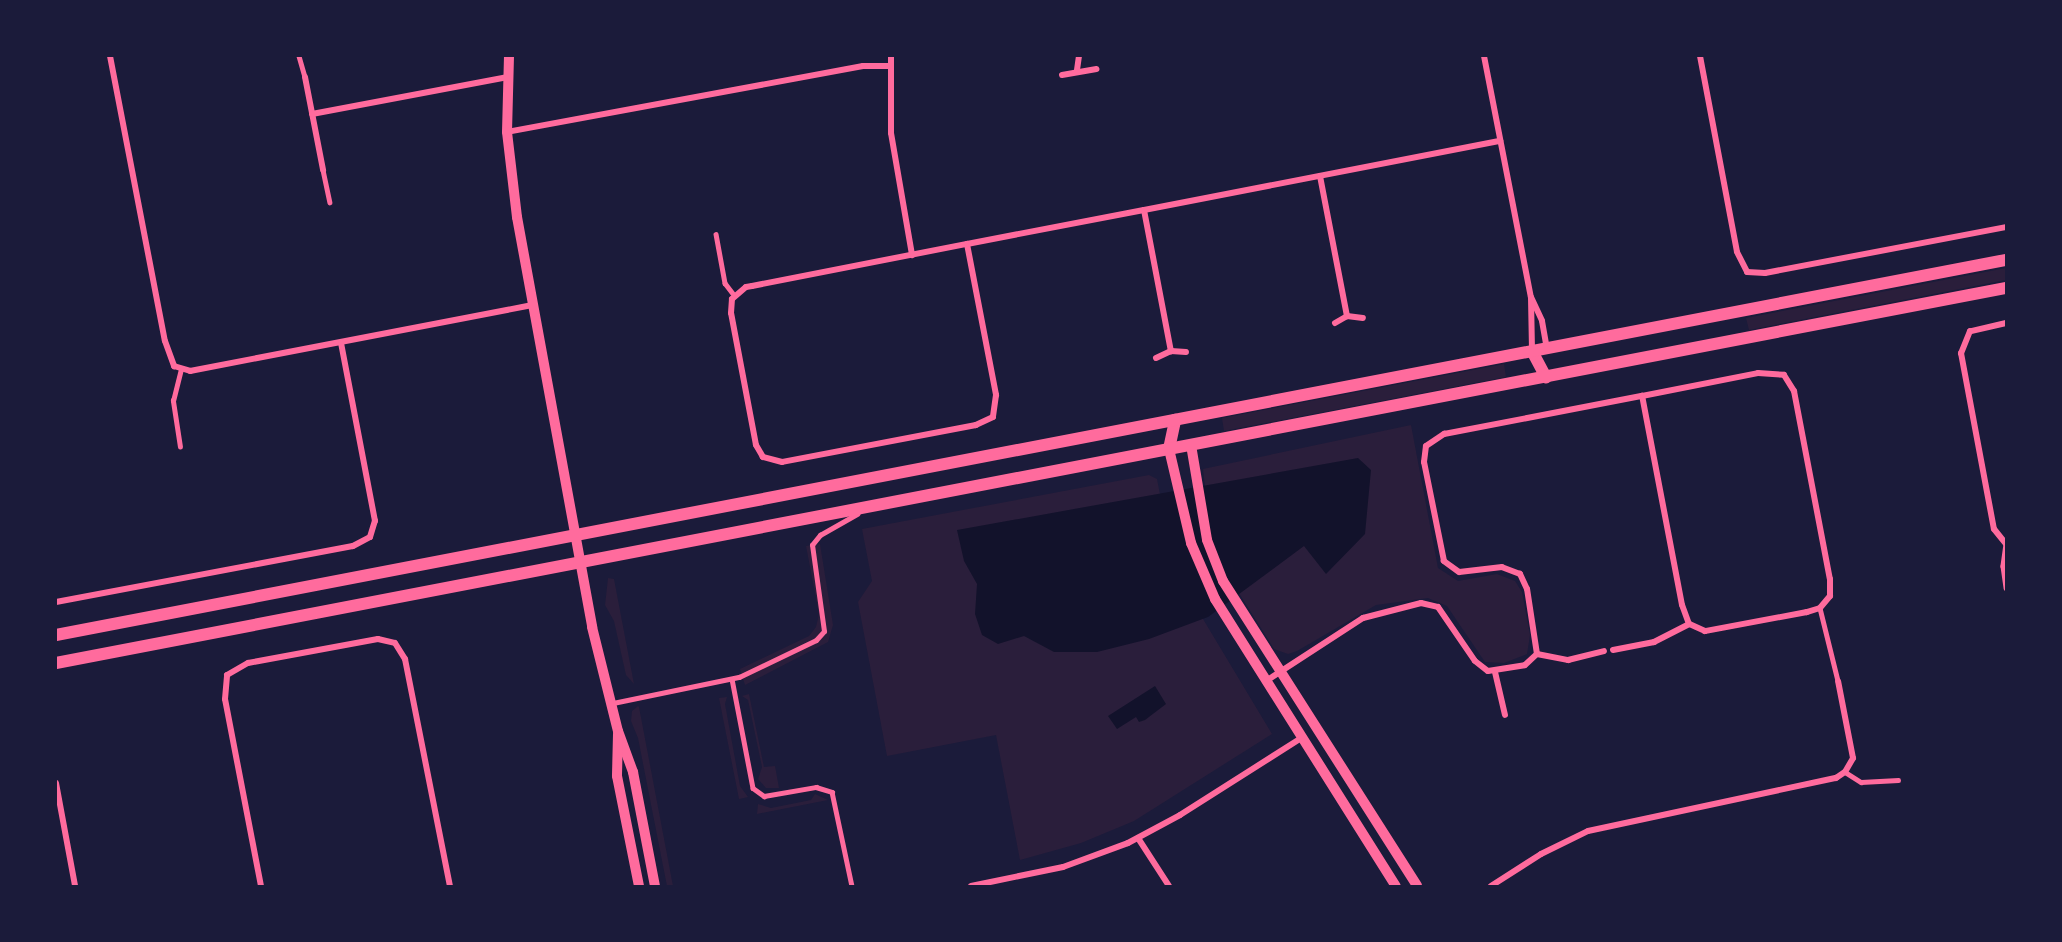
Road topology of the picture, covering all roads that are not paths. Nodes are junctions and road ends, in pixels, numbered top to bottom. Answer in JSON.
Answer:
{"nodes":[{"id":1,"x":110,"y":56,"type":"edge"},
{"id":2,"x":300,"y":56,"type":"edge"},
{"id":3,"x":508,"y":56,"type":"edge"},
{"id":4,"x":891,"y":56,"type":"edge"},
{"id":5,"x":1079,"y":56,"type":"edge"},
{"id":6,"x":1484,"y":56,"type":"edge"},
{"id":7,"x":1700,"y":56,"type":"edge"},
{"id":8,"x":890,"y":66,"type":"junction"},
{"id":9,"x":1096,"y":69,"type":"dead end"},
{"id":10,"x":1077,"y":70,"type":"junction"},
{"id":11,"x":1062,"y":75,"type":"dead end"},
{"id":12,"x":305,"y":77,"type":"joint"},
{"id":13,"x":507,"y":77,"type":"junction"},
{"id":14,"x":312,"y":114,"type":"junction"},
{"id":15,"x":507,"y":132,"type":"junction"},
{"id":16,"x":1500,"y":141,"type":"junction"},
{"id":17,"x":323,"y":170,"type":"joint"},
{"id":18,"x":1320,"y":176,"type":"junction"},
{"id":19,"x":330,"y":202,"type":"dead end"},
{"id":20,"x":1144,"y":210,"type":"junction"},
{"id":21,"x":2007,"y":227,"type":"edge"},
{"id":22,"x":716,"y":234,"type":"dead end"},
{"id":23,"x":967,"y":244,"type":"junction"},
{"id":24,"x":912,"y":255,"type":"junction"},
{"id":25,"x":2007,"y":260,"type":"edge"},
{"id":26,"x":2007,"y":288,"type":"edge"},
{"id":27,"x":734,"y":295,"type":"junction"},
{"id":28,"x":1531,"y":297,"type":"junction"},
{"id":29,"x":534,"y":306,"type":"junction"},
{"id":30,"x":1347,"y":316,"type":"junction"},
{"id":31,"x":1363,"y":318,"type":"dead end"},
{"id":32,"x":1335,"y":323,"type":"dead end"},
{"id":33,"x":2007,"y":323,"type":"edge"},
{"id":34,"x":340,"y":342,"type":"junction"},
{"id":35,"x":1547,"y":349,"type":"junction"},
{"id":36,"x":1171,"y":351,"type":"junction"},
{"id":37,"x":1532,"y":351,"type":"junction"},
{"id":38,"x":1186,"y":352,"type":"dead end"},
{"id":39,"x":1155,"y":358,"type":"dead end"},
{"id":40,"x":181,"y":370,"type":"junction"},
{"id":41,"x":1546,"y":377,"type":"junction"},
{"id":42,"x":1642,"y":396,"type":"junction"},
{"id":43,"x":1175,"y":420,"type":"junction"},
{"id":44,"x":1191,"y":445,"type":"junction"},
{"id":45,"x":180,"y":447,"type":"dead end"},
{"id":46,"x":1169,"y":449,"type":"junction"},
{"id":47,"x":872,"y":506,"type":"junction"},
{"id":48,"x":575,"y":536,"type":"junction"},
{"id":49,"x":2006,"y":544,"type":"edge"},
{"id":50,"x":813,"y":545,"type":"joint"},
{"id":51,"x":580,"y":561,"type":"junction"},
{"id":52,"x":2007,"y":588,"type":"edge"},
{"id":53,"x":56,"y":602,"type":"edge"},
{"id":54,"x":1820,"y":608,"type":"junction"},
{"id":55,"x":1689,"y":624,"type":"junction"},
{"id":56,"x":56,"y":635,"type":"edge"},
{"id":57,"x":1613,"y":650,"type":"dead end"},
{"id":58,"x":1604,"y":651,"type":"dead end"},
{"id":59,"x":1537,"y":654,"type":"junction"},
{"id":60,"x":73,"y":659,"type":"junction"},
{"id":61,"x":56,"y":663,"type":"edge"},
{"id":62,"x":1281,"y":672,"type":"junction"},
{"id":63,"x":1495,"y":672,"type":"junction"},
{"id":64,"x":56,"y":673,"type":"edge"},
{"id":65,"x":739,"y":677,"type":"joint"},
{"id":66,"x":732,"y":679,"type":"junction"},
{"id":67,"x":1266,"y":681,"type":"junction"},
{"id":68,"x":1838,"y":681,"type":"joint"},
{"id":69,"x":612,"y":703,"type":"junction"},
{"id":70,"x":1505,"y":715,"type":"dead end"},
{"id":71,"x":1317,"y":728,"type":"junction"},
{"id":72,"x":618,"y":731,"type":"junction"},
{"id":73,"x":1303,"y":737,"type":"junction"},
{"id":74,"x":1845,"y":772,"type":"junction"},
{"id":75,"x":1898,"y":780,"type":"dead end"},
{"id":76,"x":56,"y":783,"type":"edge"},
{"id":77,"x":1138,"y":838,"type":"junction"},
{"id":78,"x":75,"y":886,"type":"edge"},
{"id":79,"x":261,"y":886,"type":"edge"},
{"id":80,"x":450,"y":886,"type":"edge"},
{"id":81,"x":639,"y":886,"type":"edge"},
{"id":82,"x":655,"y":886,"type":"edge"},
{"id":83,"x":852,"y":886,"type":"edge"},
{"id":84,"x":971,"y":886,"type":"edge"},
{"id":85,"x":1169,"y":886,"type":"edge"},
{"id":86,"x":1396,"y":886,"type":"edge"},
{"id":87,"x":1417,"y":886,"type":"edge"},
{"id":88,"x":1491,"y":886,"type":"edge"}],
"edges":[{"from":1,"to":40,"type":"street"},
{"from":2,"to":12,"type":"lane"},
{"from":3,"to":13,"type":"street"},
{"from":4,"to":8,"type":"street"},
{"from":5,"to":10,"type":"street"},
{"from":6,"to":16,"type":"street"},
{"from":7,"to":21,"type":"street"},
{"from":8,"to":15,"type":"street"},
{"from":8,"to":24,"type":"street"},
{"from":9,"to":10,"type":"street"},
{"from":10,"to":11,"type":"street"},
{"from":12,"to":14,"type":"street"},
{"from":13,"to":14,"type":"street"},
{"from":13,"to":15,"type":"street"},
{"from":14,"to":17,"type":"street"},
{"from":15,"to":29,"type":"street"},
{"from":16,"to":18,"type":"street"},
{"from":16,"to":28,"type":"street"},
{"from":17,"to":19,"type":"lane"},
{"from":18,"to":20,"type":"street"},
{"from":18,"to":30,"type":"street"},
{"from":20,"to":23,"type":"street"},
{"from":20,"to":36,"type":"street"},
{"from":22,"to":27,"type":"lane"},
{"from":23,"to":24,"type":"street"},
{"from":23,"to":27,"type":"street"},
{"from":24,"to":27,"type":"street"},
{"from":25,"to":35,"type":"main road"},
{"from":26,"to":41,"type":"main road"},
{"from":28,"to":35,"type":"street"},
{"from":28,"to":37,"type":"street"},
{"from":29,"to":34,"type":"street"},
{"from":29,"to":48,"type":"street"},
{"from":30,"to":31,"type":"street"},
{"from":30,"to":32,"type":"street"},
{"from":33,"to":49,"type":"street"},
{"from":34,"to":40,"type":"street"},
{"from":34,"to":53,"type":"street"},
{"from":35,"to":37,"type":"main road"},
{"from":35,"to":41,"type":"main road"},
{"from":36,"to":38,"type":"street"},
{"from":36,"to":39,"type":"street"},
{"from":37,"to":41,"type":"main road"},
{"from":37,"to":43,"type":"main road"},
{"from":40,"to":45,"type":"lane"},
{"from":41,"to":44,"type":"main road"},
{"from":42,"to":54,"type":"street"},
{"from":42,"to":55,"type":"street"},
{"from":42,"to":59,"type":"street"},
{"from":43,"to":44,"type":"main road"},
{"from":43,"to":46,"type":"main road"},
{"from":43,"to":48,"type":"main road"},
{"from":44,"to":46,"type":"main road"},
{"from":44,"to":62,"type":"street"},
{"from":46,"to":47,"type":"main road"},
{"from":46,"to":67,"type":"street"},
{"from":47,"to":50,"type":"lane"},
{"from":47,"to":51,"type":"main road"},
{"from":48,"to":51,"type":"street"},
{"from":48,"to":56,"type":"main road"},
{"from":49,"to":52,"type":"lane"},
{"from":50,"to":65,"type":"street"},
{"from":51,"to":60,"type":"main road"},
{"from":51,"to":69,"type":"street"},
{"from":54,"to":55,"type":"street"},
{"from":54,"to":68,"type":"lane"},
{"from":55,"to":57,"type":"street"},
{"from":58,"to":59,"type":"street"},
{"from":59,"to":63,"type":"street"},
{"from":60,"to":61,"type":"main road"},
{"from":60,"to":64,"type":"main road"},
{"from":62,"to":63,"type":"street"},
{"from":62,"to":67,"type":"street"},
{"from":62,"to":71,"type":"street"},
{"from":63,"to":70,"type":"street"},
{"from":65,"to":66,"type":"lane"},
{"from":66,"to":69,"type":"lane"},
{"from":66,"to":83,"type":"lane"},
{"from":67,"to":73,"type":"street"},
{"from":68,"to":74,"type":"street"},
{"from":69,"to":72,"type":"street"},
{"from":71,"to":73,"type":"street"},
{"from":71,"to":87,"type":"street"},
{"from":72,"to":81,"type":"street"},
{"from":72,"to":82,"type":"street"},
{"from":73,"to":77,"type":"street"},
{"from":73,"to":86,"type":"street"},
{"from":74,"to":75,"type":"lane"},
{"from":74,"to":88,"type":"street"},
{"from":76,"to":78,"type":"street"},
{"from":77,"to":84,"type":"street"},
{"from":77,"to":85,"type":"street"},
{"from":79,"to":80,"type":"street"}]}
